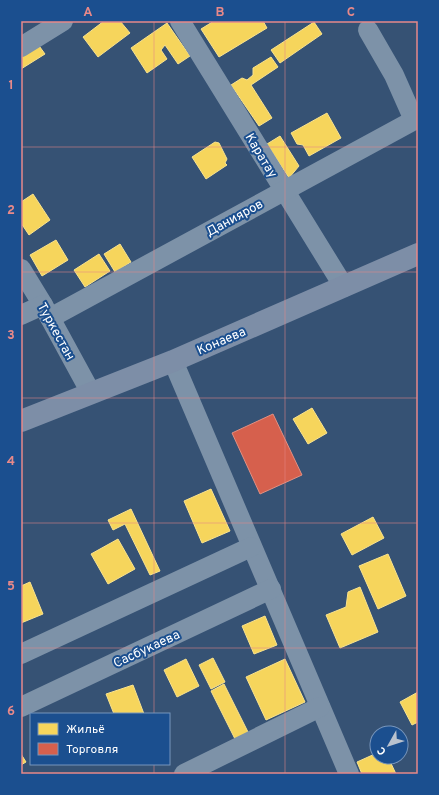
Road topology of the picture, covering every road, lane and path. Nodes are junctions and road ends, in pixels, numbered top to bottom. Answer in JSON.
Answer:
{"nodes":[{"id":1,"x":63,"y":21,"type":"edge"},
{"id":2,"x":180,"y":21,"type":"edge"},
{"id":3,"x":368,"y":30,"type":"dead end"},
{"id":4,"x":21,"y":47,"type":"edge"},
{"id":5,"x":416,"y":118,"type":"edge"},
{"id":6,"x":283,"y":190,"type":"junction"},
{"id":7,"x":418,"y":254,"type":"edge"},
{"id":8,"x":21,"y":269,"type":"edge"},
{"id":9,"x":344,"y":288,"type":"junction"},
{"id":10,"x":46,"y":311,"type":"junction"},
{"id":11,"x":21,"y":315,"type":"edge"},
{"id":12,"x":173,"y":361,"type":"junction"},
{"id":13,"x":91,"y":393,"type":"junction"},
{"id":14,"x":21,"y":421,"type":"edge"},
{"id":15,"x":251,"y":547,"type":"junction"},
{"id":16,"x":271,"y":589,"type":"junction"},
{"id":17,"x":21,"y":654,"type":"edge"},
{"id":18,"x":21,"y":707,"type":"edge"},
{"id":19,"x":320,"y":707,"type":"junction"},
{"id":20,"x":184,"y":774,"type":"edge"},
{"id":21,"x":349,"y":774,"type":"edge"}],
"edges":[{"from":1,"to":4,"type":"street"},
{"from":2,"to":6,"type":"street","name":"Каратау"},
{"from":3,"to":5,"type":"street"},
{"from":5,"to":6,"type":"street","name":"Данияров"},
{"from":6,"to":9,"type":"street","name":"Каратау"},
{"from":6,"to":10,"type":"street","name":"Данияров"},
{"from":7,"to":9,"type":"main road","name":"Конаева"},
{"from":8,"to":10,"type":"street","name":"Туркестан"},
{"from":9,"to":12,"type":"main road","name":"Конаева"},
{"from":10,"to":11,"type":"street","name":"Данияров"},
{"from":10,"to":13,"type":"street","name":"Туркестан"},
{"from":12,"to":13,"type":"main road","name":"Конаева"},
{"from":12,"to":15,"type":"street"},
{"from":13,"to":14,"type":"main road","name":"Конаева"},
{"from":15,"to":16,"type":"street"},
{"from":15,"to":17,"type":"street"},
{"from":16,"to":18,"type":"street","name":"Сасбукаева"},
{"from":16,"to":19,"type":"street"},
{"from":19,"to":20,"type":"street"},
{"from":19,"to":21,"type":"street"}]}
